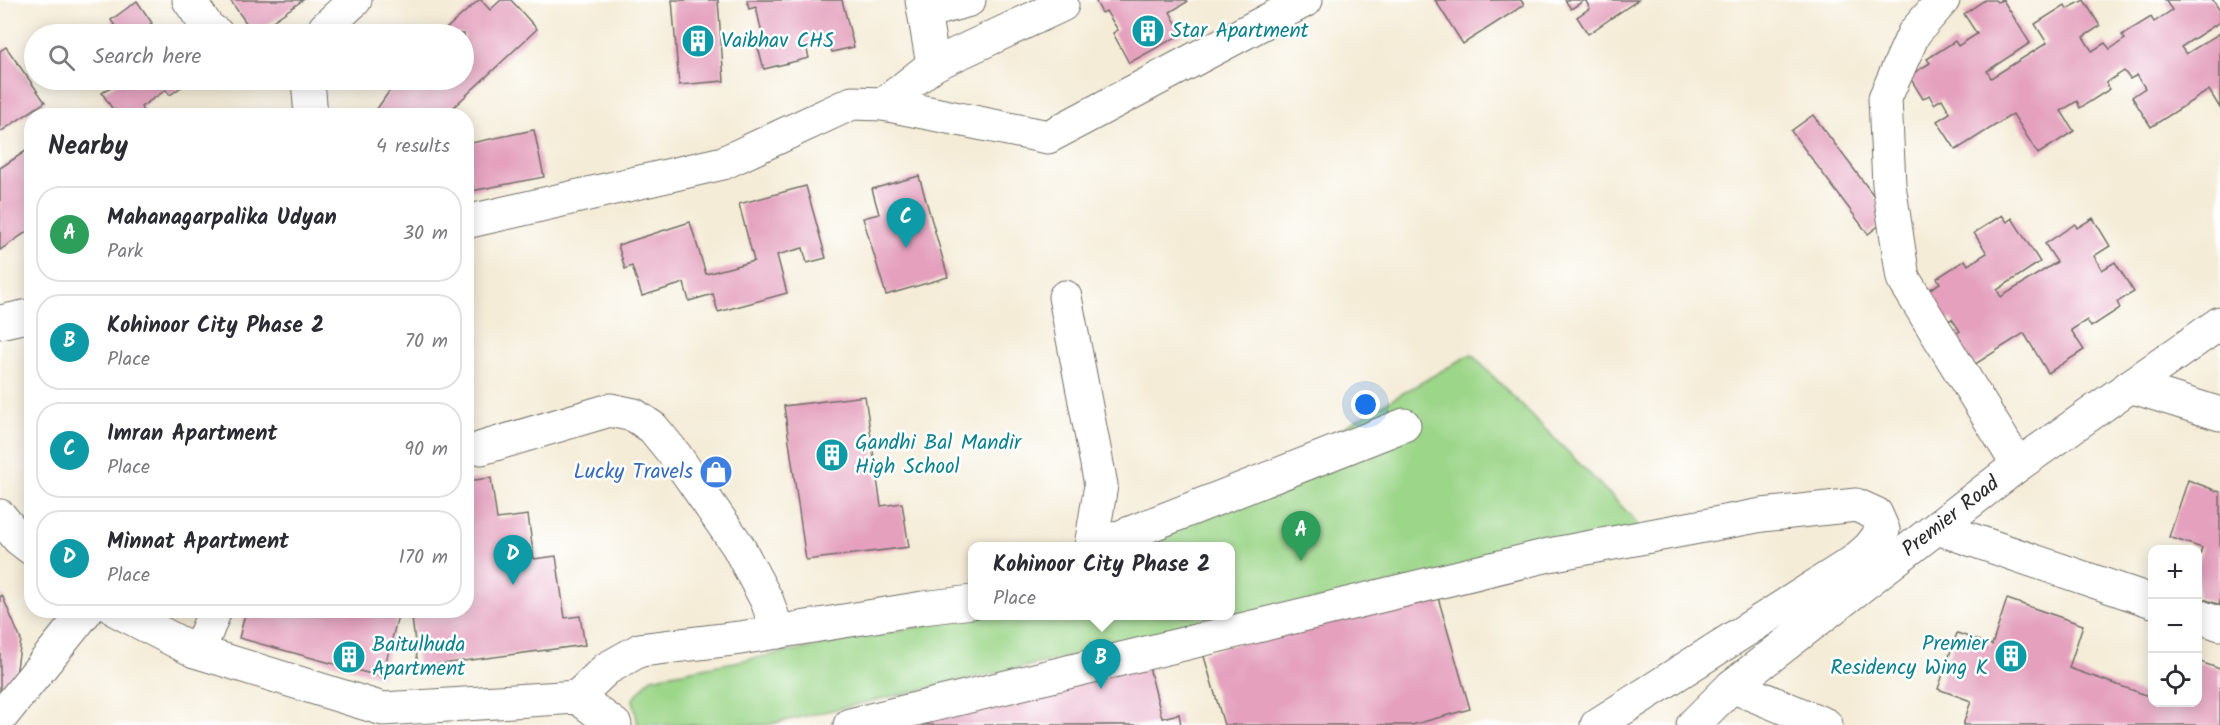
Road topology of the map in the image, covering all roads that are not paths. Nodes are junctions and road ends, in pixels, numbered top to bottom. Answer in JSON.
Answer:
{"nodes":[{"id":1,"x":189,"y":0,"type":"edge"},
{"id":2,"x":355,"y":0,"type":"edge"},
{"id":3,"x":969,"y":0,"type":"edge"},
{"id":4,"x":1306,"y":0,"type":"edge"},
{"id":5,"x":1943,"y":0,"type":"edge"},
{"id":6,"x":1062,"y":5,"type":"dead end"},
{"id":7,"x":924,"y":6,"type":"edge"},
{"id":8,"x":205,"y":24,"type":"edge"},
{"id":9,"x":329,"y":24,"type":"edge"},
{"id":10,"x":933,"y":65,"type":"junction"},
{"id":11,"x":309,"y":90,"type":"edge"},
{"id":12,"x":884,"y":104,"type":"junction"},
{"id":13,"x":310,"y":108,"type":"edge"},
{"id":14,"x":474,"y":220,"type":"edge"},
{"id":15,"x":1065,"y":297,"type":"dead end"},
{"id":16,"x":24,"y":317,"type":"edge"},
{"id":17,"x":0,"y":322,"type":"edge"},
{"id":18,"x":2220,"y":323,"type":"edge"},
{"id":19,"x":2130,"y":386,"type":"junction"},
{"id":20,"x":2220,"y":414,"type":"edge"},
{"id":21,"x":1404,"y":424,"type":"dead end"},
{"id":22,"x":482,"y":448,"type":"dead end"},
{"id":23,"x":2018,"y":465,"type":"junction"},
{"id":24,"x":1937,"y":528,"type":"junction"},
{"id":25,"x":1092,"y":542,"type":"edge"},
{"id":26,"x":1107,"y":542,"type":"edge"},
{"id":27,"x":2148,"y":600,"type":"edge"},
{"id":28,"x":968,"y":602,"type":"edge"},
{"id":29,"x":2202,"y":617,"type":"edge"},
{"id":30,"x":81,"y":618,"type":"edge"},
{"id":31,"x":131,"y":618,"type":"edge"},
{"id":32,"x":212,"y":618,"type":"edge"},
{"id":33,"x":2220,"y":624,"type":"edge"},
{"id":34,"x":778,"y":632,"type":"junction"},
{"id":35,"x":195,"y":651,"type":"junction"},
{"id":36,"x":1732,"y":686,"type":"junction"},
{"id":37,"x":577,"y":698,"type":"junction"},
{"id":38,"x":0,"y":718,"type":"edge"},
{"id":39,"x":615,"y":725,"type":"edge"},
{"id":40,"x":850,"y":725,"type":"edge"},
{"id":41,"x":1597,"y":725,"type":"edge"},
{"id":42,"x":1693,"y":725,"type":"edge"},
{"id":43,"x":1826,"y":725,"type":"edge"}],
"edges":[{"from":1,"to":8,"type":"street"},
{"from":2,"to":9,"type":"street"},
{"from":3,"to":7,"type":"street"},
{"from":4,"to":12,"type":"street"},
{"from":5,"to":23,"type":"street"},
{"from":6,"to":10,"type":"street"},
{"from":7,"to":10,"type":"street"},
{"from":10,"to":12,"type":"street"},
{"from":11,"to":13,"type":"street"},
{"from":12,"to":14,"type":"street"},
{"from":15,"to":25,"type":"street"},
{"from":16,"to":17,"type":"street"},
{"from":18,"to":19,"type":"street","name":"Premier Road"},
{"from":19,"to":20,"type":"street"},
{"from":19,"to":23,"type":"street","name":"Premier Road"},
{"from":21,"to":26,"type":"street"},
{"from":22,"to":34,"type":"street"},
{"from":23,"to":24,"type":"street","name":"Premier Road"},
{"from":24,"to":27,"type":"street"},
{"from":24,"to":36,"type":"street","name":"Premier Road"},
{"from":28,"to":34,"type":"street"},
{"from":29,"to":33,"type":"street"},
{"from":30,"to":38,"type":"street"},
{"from":31,"to":35,"type":"street"},
{"from":32,"to":35,"type":"street"},
{"from":34,"to":37,"type":"street"},
{"from":35,"to":37,"type":"street"},
{"from":36,"to":42,"type":"street","name":"Premier Road"},
{"from":36,"to":43,"type":"street"},
{"from":37,"to":39,"type":"street"},
{"from":40,"to":41,"type":"street"}]}
